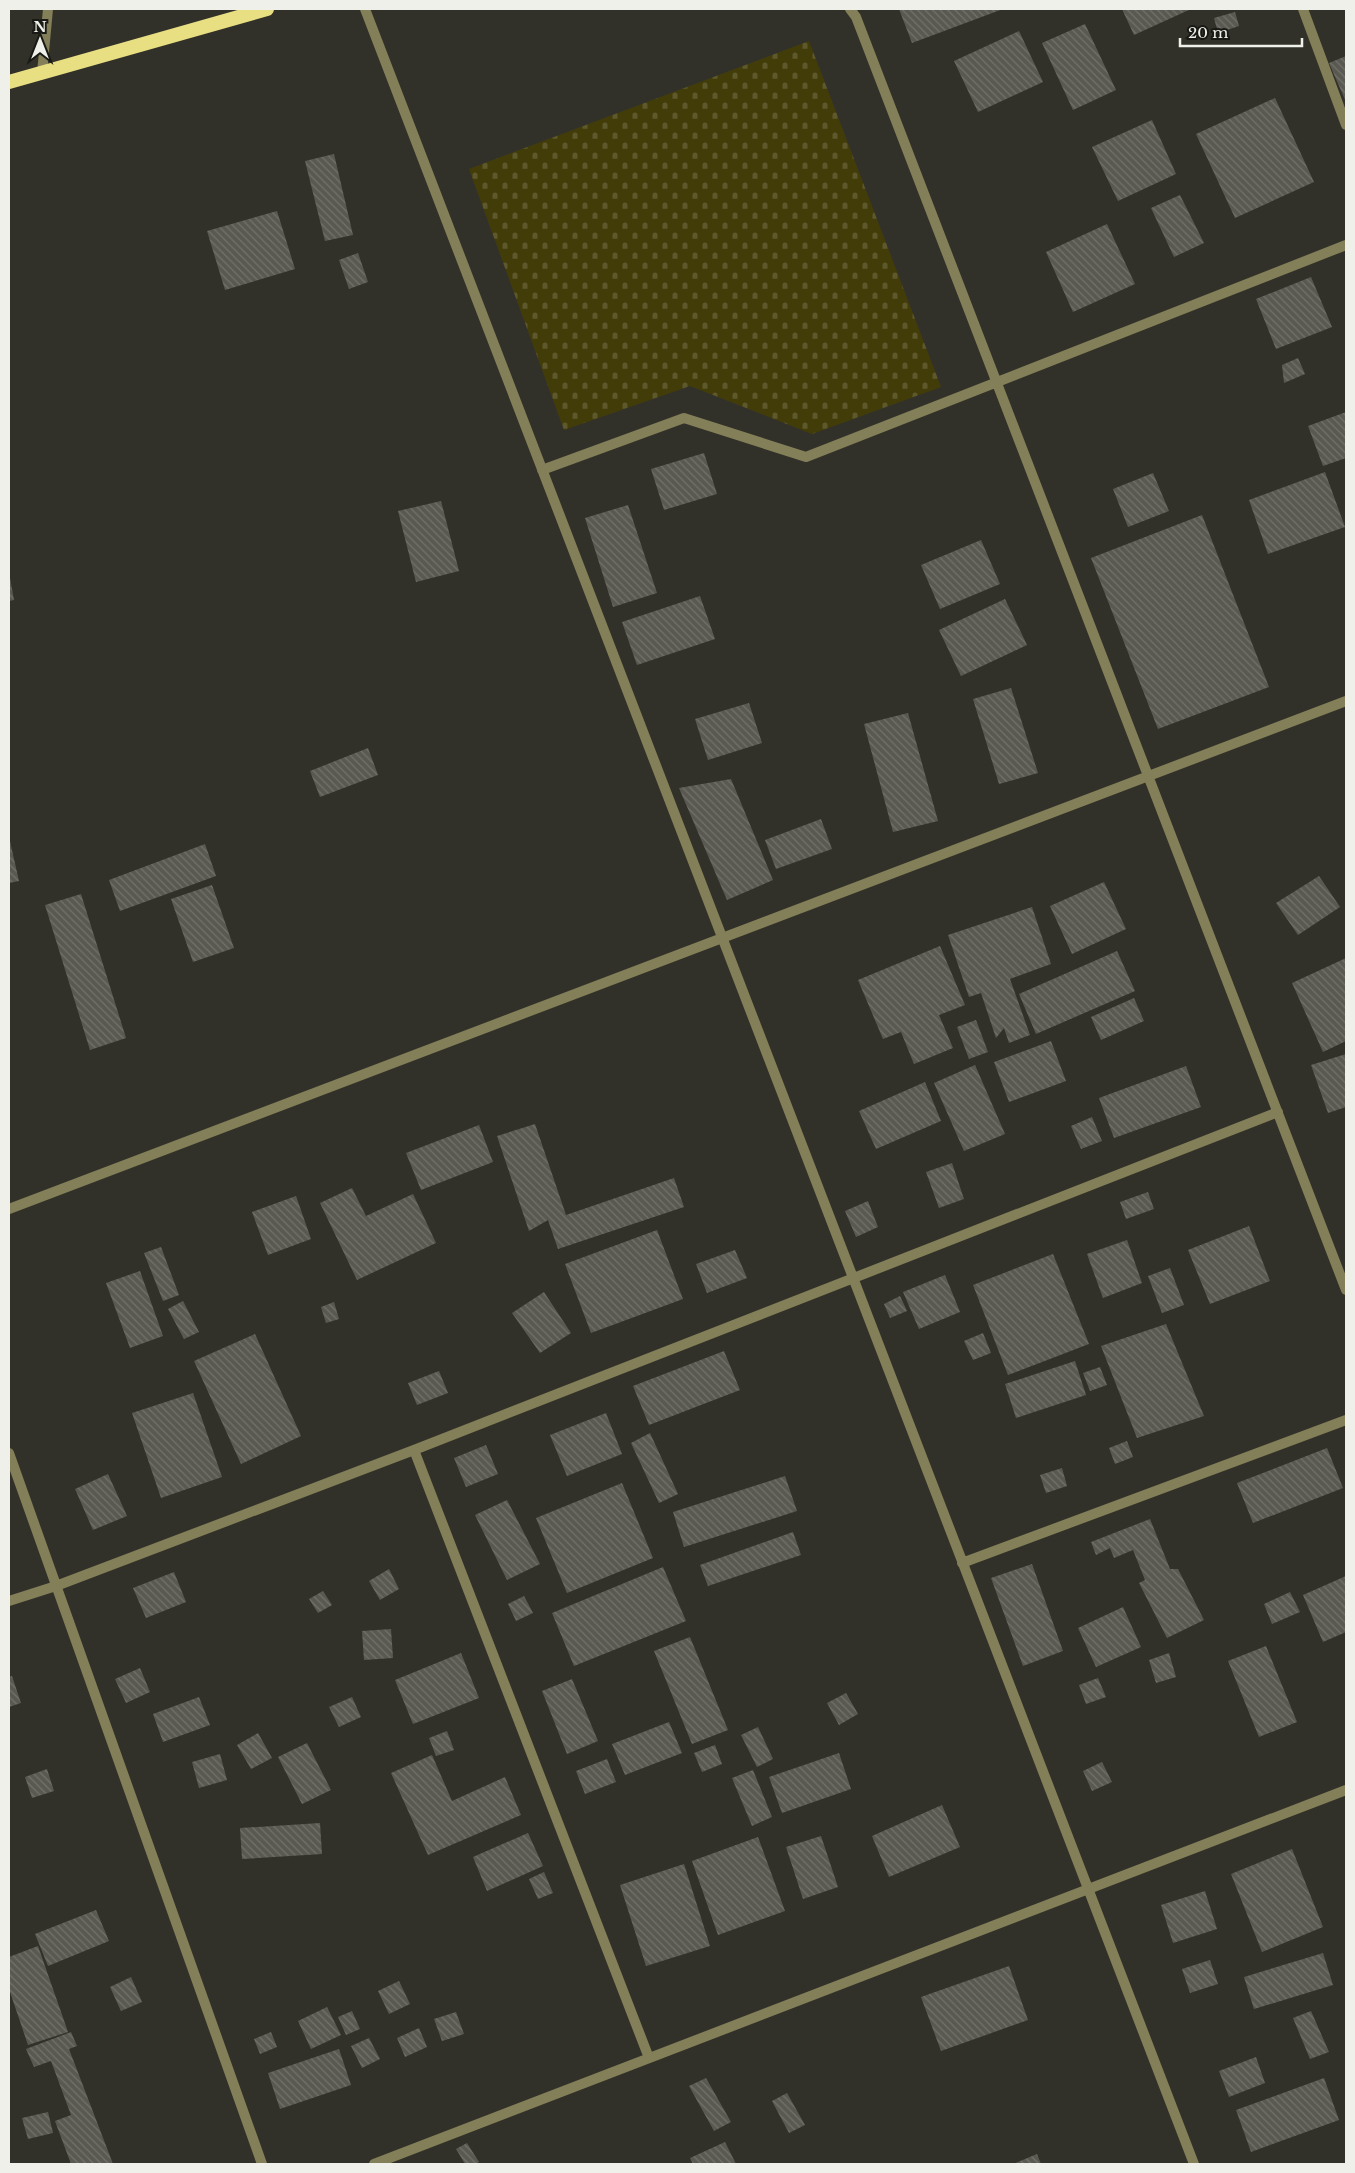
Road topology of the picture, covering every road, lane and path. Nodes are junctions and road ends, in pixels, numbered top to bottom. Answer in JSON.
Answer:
{"nodes":[{"id":1,"x":48,"y":9,"type":"edge"},
{"id":2,"x":267,"y":9,"type":"edge"},
{"id":3,"x":365,"y":9,"type":"edge"},
{"id":4,"x":850,"y":9,"type":"edge"},
{"id":5,"x":1303,"y":9,"type":"edge"},
{"id":6,"x":42,"y":73,"type":"junction"},
{"id":7,"x":9,"y":82,"type":"edge"},
{"id":8,"x":1346,"y":125,"type":"edge"},
{"id":9,"x":1346,"y":245,"type":"edge"},
{"id":10,"x":997,"y":384,"type":"junction"},
{"id":11,"x":542,"y":470,"type":"junction"},
{"id":12,"x":1346,"y":701,"type":"edge"},
{"id":13,"x":1149,"y":776,"type":"junction"},
{"id":14,"x":722,"y":938,"type":"junction"},
{"id":15,"x":1278,"y":1112,"type":"junction"},
{"id":16,"x":9,"y":1209,"type":"edge"},
{"id":17,"x":853,"y":1278,"type":"junction"},
{"id":18,"x":1346,"y":1290,"type":"edge"},
{"id":19,"x":1346,"y":1420,"type":"edge"},
{"id":20,"x":414,"y":1450,"type":"junction"},
{"id":21,"x":9,"y":1453,"type":"edge"},
{"id":22,"x":962,"y":1563,"type":"junction"},
{"id":23,"x":56,"y":1586,"type":"junction"},
{"id":24,"x":9,"y":1601,"type":"edge"},
{"id":25,"x":1346,"y":1790,"type":"edge"},
{"id":26,"x":1088,"y":1889,"type":"junction"},
{"id":27,"x":649,"y":2058,"type":"junction"},
{"id":28,"x":262,"y":2164,"type":"edge"},
{"id":29,"x":374,"y":2164,"type":"edge"},
{"id":30,"x":1194,"y":2164,"type":"edge"}],
"edges":[{"from":1,"to":6,"type":"street"},
{"from":2,"to":6,"type":"highway"},
{"from":3,"to":11,"type":"street"},
{"from":4,"to":10,"type":"street"},
{"from":5,"to":8,"type":"street"},
{"from":6,"to":7,"type":"highway"},
{"from":9,"to":10,"type":"street"},
{"from":10,"to":11,"type":"street"},
{"from":10,"to":13,"type":"street"},
{"from":11,"to":14,"type":"street"},
{"from":12,"to":13,"type":"street"},
{"from":13,"to":14,"type":"street"},
{"from":13,"to":15,"type":"street"},
{"from":14,"to":16,"type":"street"},
{"from":14,"to":17,"type":"street"},
{"from":15,"to":17,"type":"street"},
{"from":15,"to":18,"type":"street"},
{"from":17,"to":20,"type":"street"},
{"from":17,"to":22,"type":"street"},
{"from":19,"to":22,"type":"street"},
{"from":20,"to":23,"type":"street"},
{"from":20,"to":27,"type":"street"},
{"from":21,"to":23,"type":"street"},
{"from":22,"to":26,"type":"street"},
{"from":23,"to":24,"type":"street"},
{"from":23,"to":28,"type":"street"},
{"from":25,"to":26,"type":"street"},
{"from":26,"to":27,"type":"street"},
{"from":26,"to":30,"type":"street"},
{"from":27,"to":29,"type":"street"}]}
